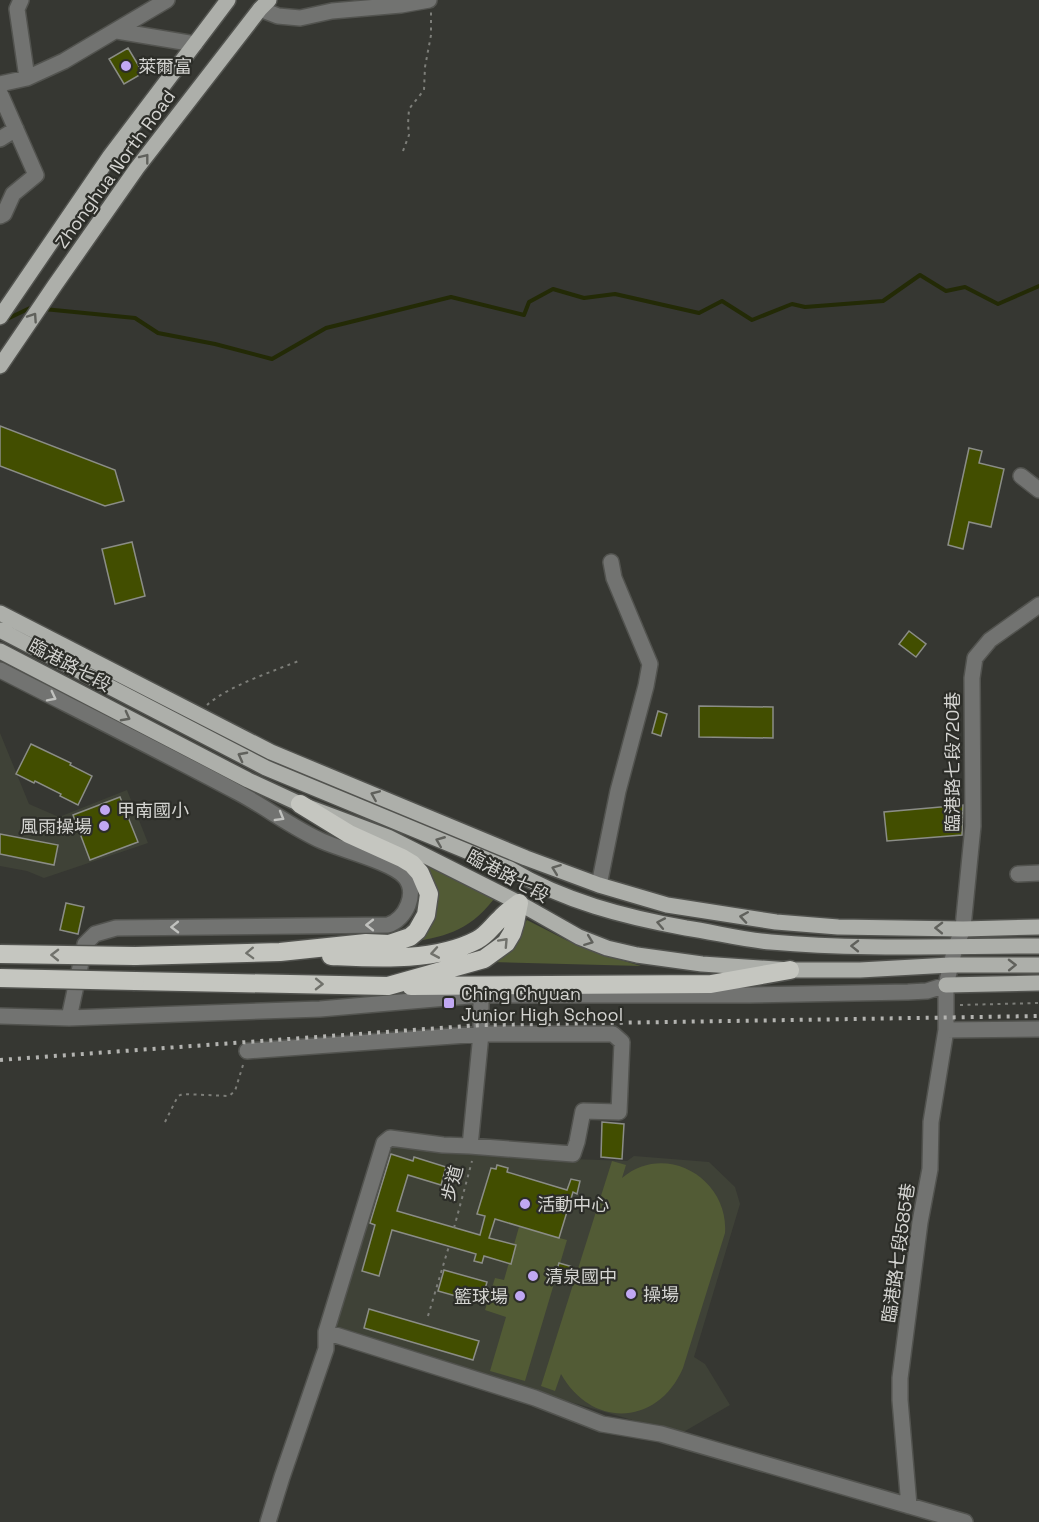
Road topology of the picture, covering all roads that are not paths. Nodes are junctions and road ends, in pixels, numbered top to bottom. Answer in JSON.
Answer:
{"nodes":[{"id":1,"x":21,"y":0,"type":"edge"},
{"id":2,"x":167,"y":0,"type":"edge"},
{"id":3,"x":228,"y":0,"type":"edge"},
{"id":4,"x":264,"y":4,"type":"edge"},
{"id":5,"x":430,"y":4,"type":"edge"},
{"id":6,"x":117,"y":31,"type":"junction"},
{"id":7,"x":195,"y":44,"type":"junction"},
{"id":8,"x":27,"y":78,"type":"junction"},
{"id":9,"x":0,"y":84,"type":"edge"},
{"id":10,"x":0,"y":93,"type":"edge"},
{"id":11,"x":16,"y":129,"type":"junction"},
{"id":12,"x":0,"y":139,"type":"edge"},
{"id":13,"x":0,"y":216,"type":"edge"},
{"id":14,"x":0,"y":317,"type":"edge"},
{"id":15,"x":0,"y":366,"type":"edge"},
{"id":16,"x":1021,"y":476,"type":"dead end"},
{"id":17,"x":1039,"y":490,"type":"edge"},
{"id":18,"x":611,"y":562,"type":"dead end"},
{"id":19,"x":1039,"y":604,"type":"edge"},
{"id":20,"x":0,"y":613,"type":"edge"},
{"id":21,"x":0,"y":630,"type":"edge"},
{"id":22,"x":0,"y":651,"type":"edge"},
{"id":23,"x":0,"y":670,"type":"edge"},
{"id":24,"x":272,"y":752,"type":"junction"},
{"id":25,"x":266,"y":768,"type":"junction"},
{"id":26,"x":300,"y":804,"type":"junction"},
{"id":27,"x":1039,"y":873,"type":"edge"},
{"id":28,"x":1018,"y":874,"type":"dead end"},
{"id":29,"x":531,"y":882,"type":"junction"},
{"id":30,"x":598,"y":885,"type":"junction"},
{"id":31,"x":519,"y":903,"type":"junction"},
{"id":32,"x":1039,"y":927,"type":"edge"},
{"id":33,"x":963,"y":929,"type":"junction"},
{"id":34,"x":1039,"y":946,"type":"edge"},
{"id":35,"x":955,"y":948,"type":"junction"},
{"id":36,"x":280,"y":952,"type":"junction"},
{"id":37,"x":0,"y":954,"type":"edge"},
{"id":38,"x":1039,"y":964,"type":"edge"},
{"id":39,"x":950,"y":965,"type":"junction"},
{"id":40,"x":790,"y":970,"type":"junction"},
{"id":41,"x":0,"y":978,"type":"edge"},
{"id":42,"x":1039,"y":983,"type":"edge"},
{"id":43,"x":946,"y":985,"type":"junction"},
{"id":44,"x":388,"y":986,"type":"junction"},
{"id":45,"x":481,"y":995,"type":"junction"},
{"id":46,"x":0,"y":1016,"type":"edge"},
{"id":47,"x":69,"y":1018,"type":"junction"},
{"id":48,"x":1039,"y":1029,"type":"edge"},
{"id":49,"x":946,"y":1030,"type":"junction"},
{"id":50,"x":481,"y":1034,"type":"junction"},
{"id":51,"x":247,"y":1051,"type":"road end"},
{"id":52,"x":470,"y":1146,"type":"junction"},
{"id":53,"x":326,"y":1332,"type":"junction"},
{"id":54,"x":909,"y":1506,"type":"junction"},
{"id":55,"x":268,"y":1522,"type":"edge"},
{"id":56,"x":965,"y":1522,"type":"edge"}],
"edges":[{"from":1,"to":8,"type":"street"},
{"from":2,"to":6,"type":"street"},
{"from":3,"to":7,"type":"main road","name":"Zhonghua North Road"},
{"from":4,"to":5,"type":"street"},
{"from":15,"to":4,"type":"main road","name":"Zhonghua North Road","one_way":true},
{"from":6,"to":7,"type":"street"},
{"from":6,"to":8,"type":"street"},
{"from":7,"to":14,"type":"main road","name":"Zhonghua North Road"},
{"from":8,"to":9,"type":"street"},
{"from":10,"to":11,"type":"street"},
{"from":11,"to":12,"type":"street"},
{"from":11,"to":13,"type":"street"},
{"from":16,"to":17,"type":"street"},
{"from":18,"to":30,"type":"street"},
{"from":19,"to":33,"type":"street","name":"臨港路七段720巷"},
{"from":20,"to":24,"type":"main road","name":"臨港路七段"},
{"from":25,"to":21,"type":"main road","name":"臨港路七段","one_way":true},
{"from":22,"to":26,"type":"main road","name":"臨港路七段","one_way":true},
{"from":23,"to":47,"type":"street","one_way":true},
{"from":24,"to":25,"type":"main road"},
{"from":30,"to":24,"type":"main road","name":"臨港路七段","one_way":true},
{"from":29,"to":25,"type":"main road","name":"臨港路七段","one_way":true},
{"from":26,"to":31,"type":"main road","name":"臨港路七段"},
{"from":26,"to":36,"type":"highway"},
{"from":27,"to":28,"type":"street"},
{"from":29,"to":31,"type":"main road"},
{"from":35,"to":29,"type":"main road","name":"臨港路七段","one_way":true},
{"from":33,"to":30,"type":"main road","name":"臨港路七段","one_way":true},
{"from":31,"to":36,"type":"highway","one_way":true},
{"from":31,"to":40,"type":"main road","name":"臨港路七段","one_way":true},
{"from":44,"to":31,"type":"highway","one_way":true},
{"from":32,"to":33,"type":"main road","name":"臨港路七段"},
{"from":33,"to":35,"type":"street","name":"臨港路七段720巷"},
{"from":34,"to":35,"type":"main road","name":"臨港路七段"},
{"from":35,"to":39,"type":"street","name":"臨港路七段720巷"},
{"from":36,"to":37,"type":"highway","one_way":true,"bridge":true},
{"from":39,"to":38,"type":"main road","name":"臨港路七段","one_way":true},
{"from":39,"to":40,"type":"main road","name":"臨港路七段"},
{"from":39,"to":43,"type":"street","name":"臨港路七段720巷"},
{"from":40,"to":44,"type":"highway"},
{"from":41,"to":44,"type":"highway","one_way":true,"bridge":true},
{"from":42,"to":43,"type":"main road"},
{"from":43,"to":45,"type":"street"},
{"from":43,"to":49,"type":"street","name":"臨港路七段585巷"},
{"from":45,"to":47,"type":"street"},
{"from":45,"to":50,"type":"street"},
{"from":46,"to":47,"type":"street"},
{"from":48,"to":49,"type":"street"},
{"from":49,"to":54,"type":"street","name":"臨港路七段585巷"},
{"from":50,"to":51,"type":"street"},
{"from":50,"to":52,"type":"street"},
{"from":50,"to":52,"type":"street"},
{"from":52,"to":53,"type":"street"},
{"from":53,"to":54,"type":"street"},
{"from":53,"to":55,"type":"street"},
{"from":54,"to":56,"type":"street"}]}
